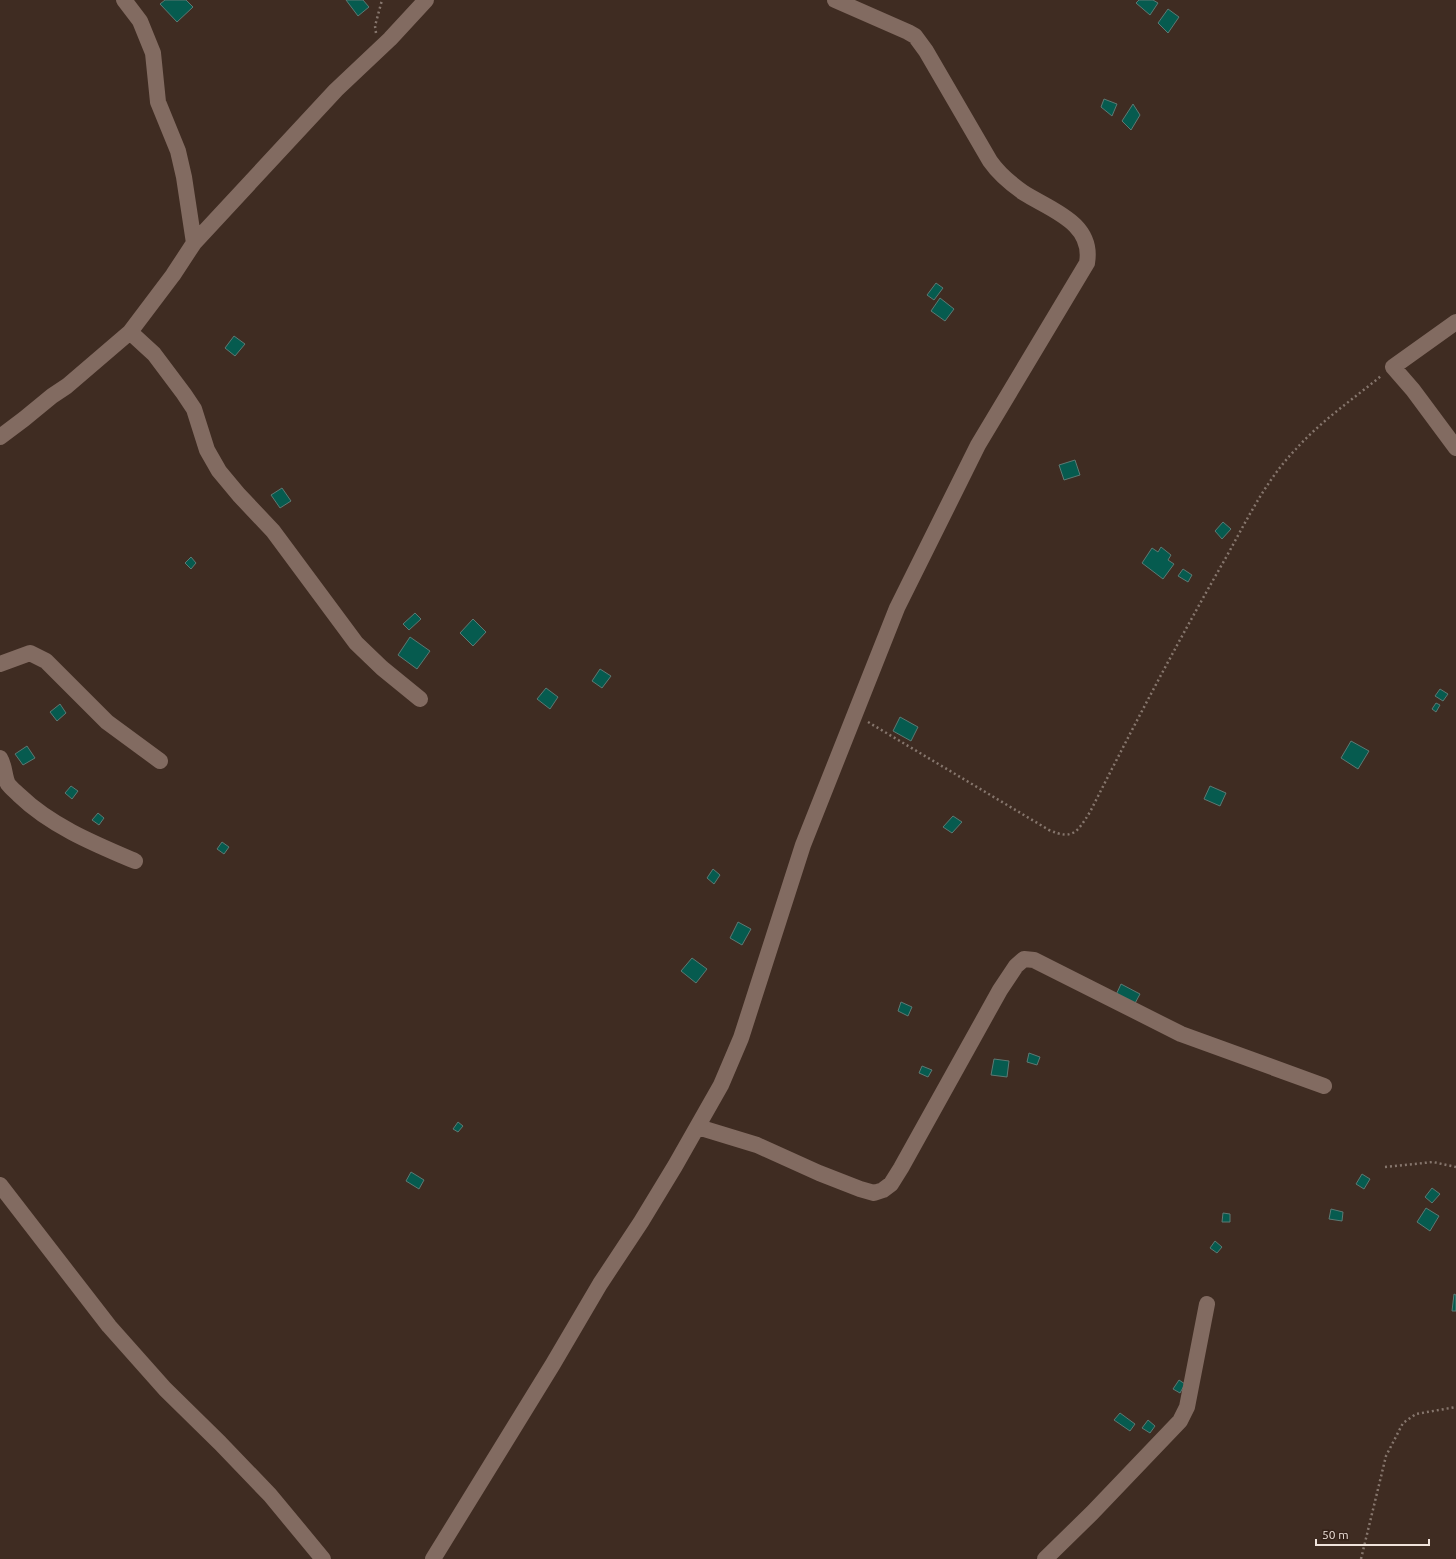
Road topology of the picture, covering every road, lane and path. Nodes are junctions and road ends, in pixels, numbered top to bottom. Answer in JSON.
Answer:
{"nodes":[{"id":1,"x":124,"y":0,"type":"edge"},
{"id":2,"x":382,"y":0,"type":"edge"},
{"id":3,"x":426,"y":0,"type":"edge"},
{"id":4,"x":835,"y":0,"type":"edge"},
{"id":5,"x":377,"y":51,"type":"junction"},
{"id":6,"x":194,"y":243,"type":"junction"},
{"id":7,"x":1456,"y":322,"type":"edge"},
{"id":8,"x":130,"y":332,"type":"junction"},
{"id":9,"x":1393,"y":367,"type":"junction"},
{"id":10,"x":0,"y":437,"type":"edge"},
{"id":11,"x":1456,"y":448,"type":"edge"},
{"id":12,"x":0,"y":664,"type":"edge"},
{"id":13,"x":420,"y":699,"type":"dead end"},
{"id":14,"x":855,"y":714,"type":"junction"},
{"id":15,"x":0,"y":758,"type":"edge"},
{"id":16,"x":160,"y":761,"type":"dead end"},
{"id":17,"x":135,"y":861,"type":"dead end"},
{"id":18,"x":1324,"y":1086,"type":"dead end"},
{"id":19,"x":698,"y":1127,"type":"junction"},
{"id":20,"x":1385,"y":1167,"type":"dead end"},
{"id":21,"x":1456,"y":1167,"type":"edge"},
{"id":22,"x":0,"y":1184,"type":"edge"},
{"id":23,"x":1206,"y":1304,"type":"dead end"},
{"id":24,"x":1456,"y":1407,"type":"edge"},
{"id":25,"x":323,"y":1559,"type":"edge"},
{"id":26,"x":433,"y":1559,"type":"edge"},
{"id":27,"x":1045,"y":1559,"type":"edge"},
{"id":28,"x":1361,"y":1559,"type":"edge"}],
"edges":[{"from":1,"to":6,"type":"street"},
{"from":2,"to":5,"type":"path"},
{"from":3,"to":5,"type":"street"},
{"from":4,"to":14,"type":"street"},
{"from":5,"to":6,"type":"street"},
{"from":6,"to":8,"type":"street"},
{"from":7,"to":9,"type":"street"},
{"from":8,"to":10,"type":"street"},
{"from":8,"to":13,"type":"street"},
{"from":9,"to":11,"type":"street"},
{"from":9,"to":14,"type":"path"},
{"from":12,"to":16,"type":"street"},
{"from":14,"to":19,"type":"street"},
{"from":15,"to":17,"type":"street"},
{"from":18,"to":19,"type":"street"},
{"from":19,"to":26,"type":"street"},
{"from":20,"to":21,"type":"path"},
{"from":22,"to":25,"type":"street"},
{"from":23,"to":27,"type":"street"},
{"from":24,"to":28,"type":"path"}]}
